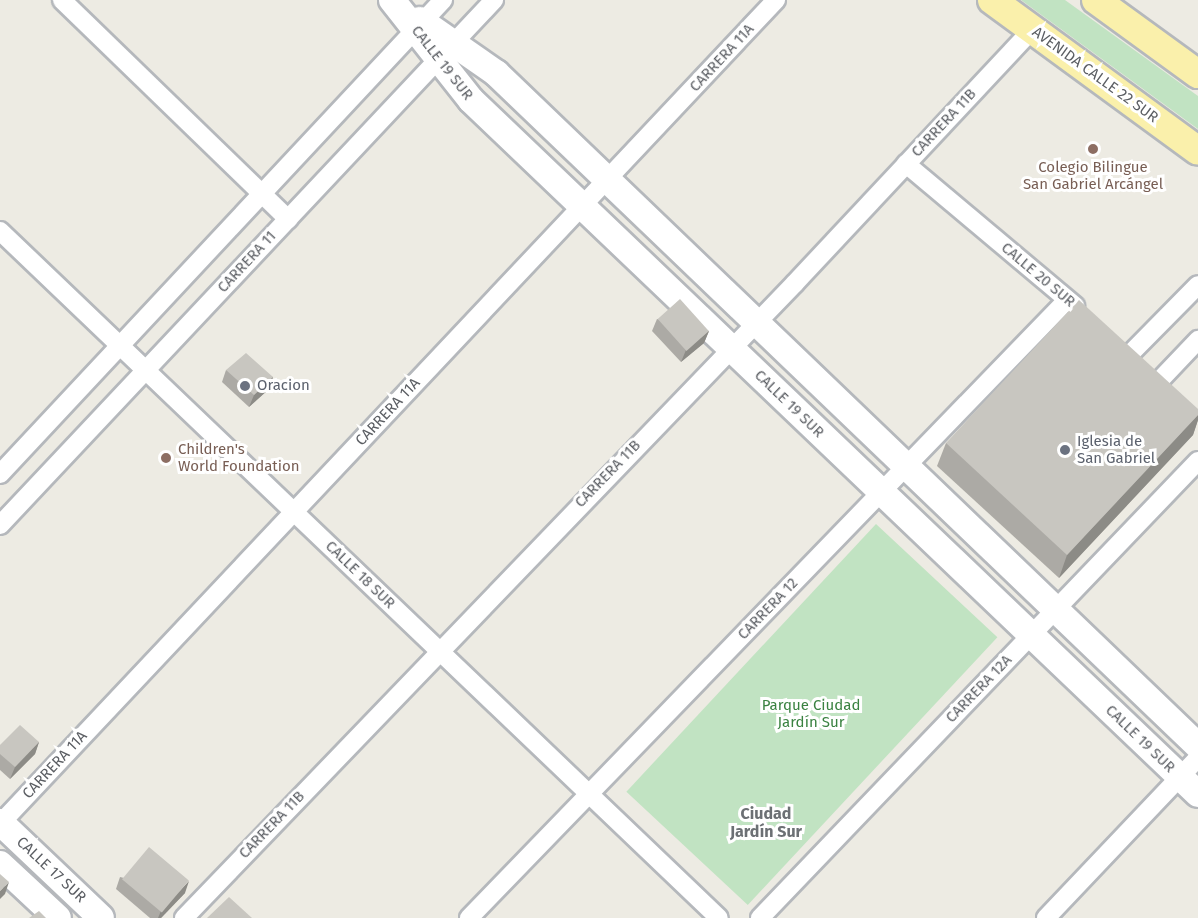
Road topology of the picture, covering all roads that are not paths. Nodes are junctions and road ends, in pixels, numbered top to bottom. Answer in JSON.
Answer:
{"nodes":[{"id":1,"x":62,"y":0,"type":"edge"},
{"id":2,"x":392,"y":0,"type":"edge"},
{"id":3,"x":443,"y":0,"type":"edge"},
{"id":4,"x":494,"y":0,"type":"edge"},
{"id":5,"x":776,"y":0,"type":"edge"},
{"id":6,"x":992,"y":0,"type":"edge"},
{"id":7,"x":1096,"y":0,"type":"edge"},
{"id":8,"x":419,"y":26,"type":"junction"},
{"id":9,"x":1032,"y":30,"type":"junction"},
{"id":10,"x":446,"y":51,"type":"junction"},
{"id":11,"x":1198,"y":74,"type":"edge"},
{"id":12,"x":1198,"y":151,"type":"edge"},
{"id":13,"x":906,"y":164,"type":"junction"},
{"id":14,"x":607,"y":180,"type":"junction"},
{"id":15,"x":262,"y":194,"type":"junction"},
{"id":16,"x":582,"y":207,"type":"junction"},
{"id":17,"x":288,"y":219,"type":"junction"},
{"id":18,"x":0,"y":231,"type":"edge"},
{"id":19,"x":1198,"y":285,"type":"edge"},
{"id":20,"x":1067,"y":300,"type":"junction"},
{"id":21,"x":1085,"y":315,"type":"edge"},
{"id":22,"x":756,"y":323,"type":"junction"},
{"id":23,"x":1113,"y":338,"type":"edge"},
{"id":24,"x":1198,"y":340,"type":"edge"},
{"id":25,"x":120,"y":346,"type":"junction"},
{"id":26,"x":731,"y":348,"type":"junction"},
{"id":27,"x":1131,"y":353,"type":"junction"},
{"id":28,"x":145,"y":370,"type":"junction"},
{"id":29,"x":1161,"y":379,"type":"junction"},
{"id":30,"x":1176,"y":391,"type":"edge"},
{"id":31,"x":1198,"y":461,"type":"edge"},
{"id":32,"x":906,"y":467,"type":"junction"},
{"id":33,"x":0,"y":474,"type":"edge"},
{"id":34,"x":881,"y":492,"type":"junction"},
{"id":35,"x":294,"y":512,"type":"junction"},
{"id":36,"x":0,"y":523,"type":"edge"},
{"id":37,"x":1056,"y":610,"type":"junction"},
{"id":38,"x":1031,"y":635,"type":"junction"},
{"id":39,"x":439,"y":651,"type":"junction"},
{"id":40,"x":1198,"y":746,"type":"edge"},
{"id":41,"x":1198,"y":758,"type":"edge"},
{"id":42,"x":1189,"y":786,"type":"edge"},
{"id":43,"x":589,"y":794,"type":"junction"},
{"id":44,"x":0,"y":823,"type":"edge"},
{"id":45,"x":0,"y":864,"type":"edge"},
{"id":46,"x":58,"y":918,"type":"edge"},
{"id":47,"x":101,"y":918,"type":"edge"},
{"id":48,"x":184,"y":918,"type":"edge"},
{"id":49,"x":469,"y":918,"type":"edge"},
{"id":50,"x":719,"y":918,"type":"edge"},
{"id":51,"x":760,"y":918,"type":"edge"},
{"id":52,"x":1046,"y":918,"type":"edge"}],
"edges":[{"from":1,"to":15,"type":"street"},
{"from":2,"to":8,"type":"street","name":"CALLE 19 SUR"},
{"from":3,"to":8,"type":"street"},
{"from":4,"to":10,"type":"street","name":"CARRERA 11"},
{"from":5,"to":14,"type":"street","name":"CARRERA 11A"},
{"from":6,"to":9,"type":"main road","name":"AVENIDA CALLE 22 SUR"},
{"from":7,"to":11,"type":"main road"},
{"from":8,"to":10,"type":"street","name":"CALLE 19 SUR"},
{"from":8,"to":15,"type":"street"},
{"from":9,"to":12,"type":"main road","name":"AVENIDA CALLE 22 SUR"},
{"from":9,"to":13,"type":"street","name":"CARRERA 11B"},
{"from":10,"to":14,"type":"street","name":"CALLE 19 SUR"},
{"from":10,"to":16,"type":"street","name":"CALLE 19 SUR"},
{"from":10,"to":17,"type":"street","name":"CARRERA 11"},
{"from":13,"to":20,"type":"street","name":"CALLE 20 SUR"},
{"from":13,"to":22,"type":"street","name":"CARRERA 11B"},
{"from":14,"to":16,"type":"street","name":"CARRERA 11A"},
{"from":14,"to":22,"type":"street","name":"CALLE 19 SUR"},
{"from":15,"to":17,"type":"street"},
{"from":15,"to":25,"type":"street"},
{"from":16,"to":26,"type":"street","name":"CALLE 19 SUR"},
{"from":16,"to":35,"type":"street","name":"CARRERA 11A"},
{"from":17,"to":28,"type":"street","name":"CARRERA 11"},
{"from":18,"to":25,"type":"street","name":"CALLE 18 SUR"},
{"from":19,"to":27,"type":"street"},
{"from":20,"to":21,"type":"street","name":"CALLE 20 SUR"},
{"from":20,"to":32,"type":"street","name":"CARRERA 12"},
{"from":22,"to":26,"type":"street","name":"CARRERA 11B"},
{"from":22,"to":32,"type":"street","name":"CALLE 19 SUR"},
{"from":23,"to":27,"type":"street"},
{"from":24,"to":29,"type":"street"},
{"from":25,"to":28,"type":"street","name":"CALLE 18 SUR"},
{"from":25,"to":33,"type":"street"},
{"from":26,"to":34,"type":"street","name":"CALLE 19 SUR"},
{"from":26,"to":39,"type":"street","name":"CARRERA 11B"},
{"from":27,"to":29,"type":"street"},
{"from":28,"to":35,"type":"street","name":"CALLE 18 SUR"},
{"from":28,"to":36,"type":"street","name":"CARRERA 11"},
{"from":29,"to":30,"type":"street"},
{"from":31,"to":37,"type":"street","name":"CARRERA 12A"},
{"from":32,"to":34,"type":"street","name":"CARRERA 12"},
{"from":32,"to":37,"type":"street","name":"CALLE 19 SUR"},
{"from":34,"to":38,"type":"street","name":"CALLE 19 SUR"},
{"from":34,"to":43,"type":"street","name":"CARRERA 12"},
{"from":35,"to":39,"type":"street","name":"CALLE 18 SUR"},
{"from":35,"to":44,"type":"street","name":"CARRERA 11A"},
{"from":37,"to":38,"type":"street","name":"CARRERA 12A"},
{"from":37,"to":40,"type":"street","name":"CALLE 19 SUR"},
{"from":38,"to":42,"type":"street","name":"CALLE 19 SUR"},
{"from":38,"to":51,"type":"street","name":"CARRERA 12A"},
{"from":39,"to":43,"type":"street","name":"CALLE 18 SUR"},
{"from":39,"to":48,"type":"street","name":"CARRERA 11B"},
{"from":41,"to":42,"type":"street"},
{"from":42,"to":52,"type":"street"},
{"from":43,"to":49,"type":"street","name":"CARRERA 12"},
{"from":43,"to":50,"type":"street","name":"CALLE 18 SUR"},
{"from":44,"to":47,"type":"street","name":"CALLE 17 SUR"},
{"from":45,"to":46,"type":"street","name":"CALLE 17 SUR"}]}
